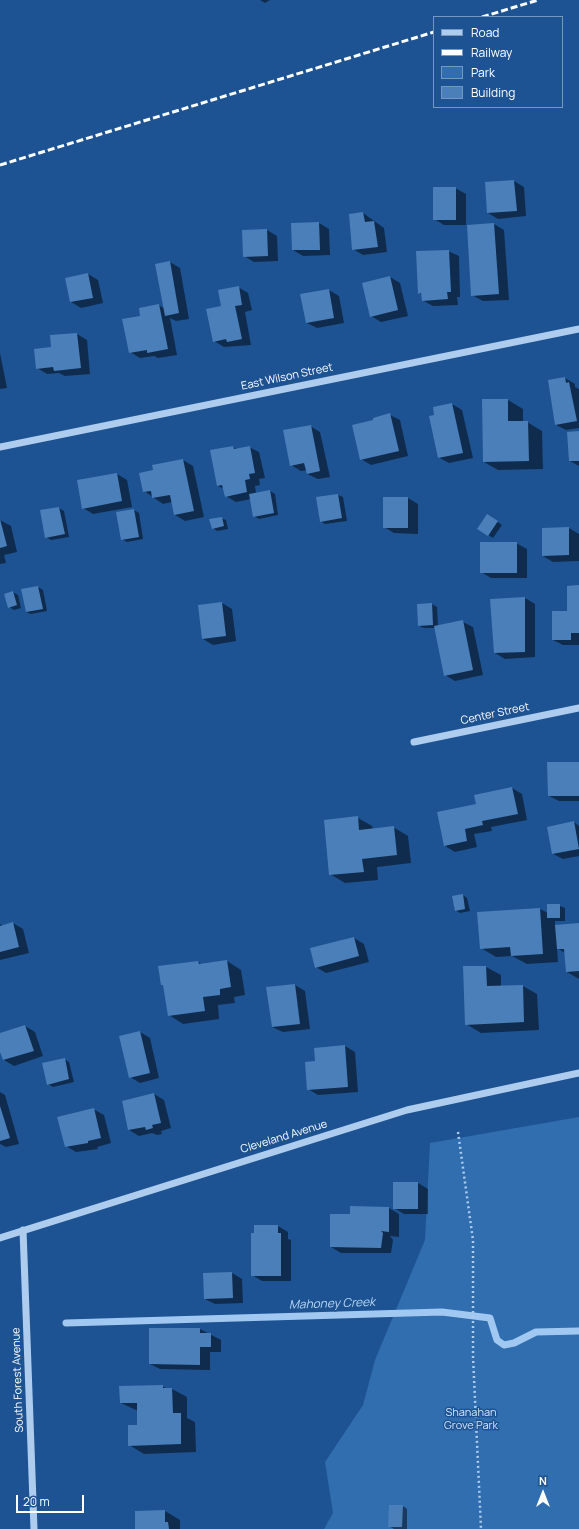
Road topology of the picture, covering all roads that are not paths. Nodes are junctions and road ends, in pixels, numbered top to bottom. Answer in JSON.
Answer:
{"nodes":[{"id":1,"x":579,"y":329,"type":"edge"},
{"id":2,"x":0,"y":447,"type":"edge"},
{"id":3,"x":579,"y":708,"type":"edge"},
{"id":4,"x":414,"y":742,"type":"dead end"},
{"id":5,"x":579,"y":1073,"type":"edge"},
{"id":6,"x":23,"y":1230,"type":"junction"},
{"id":7,"x":0,"y":1238,"type":"edge"},
{"id":8,"x":34,"y":1529,"type":"edge"}],
"edges":[{"from":1,"to":2,"type":"street","name":"East Wilson Street"},
{"from":3,"to":4,"type":"street","name":"Center Street"},
{"from":5,"to":6,"type":"street","name":"Cleveland Avenue"},
{"from":6,"to":7,"type":"street","name":"Cleveland Avenue"},
{"from":6,"to":8,"type":"street","name":"South Forest Avenue"}]}
